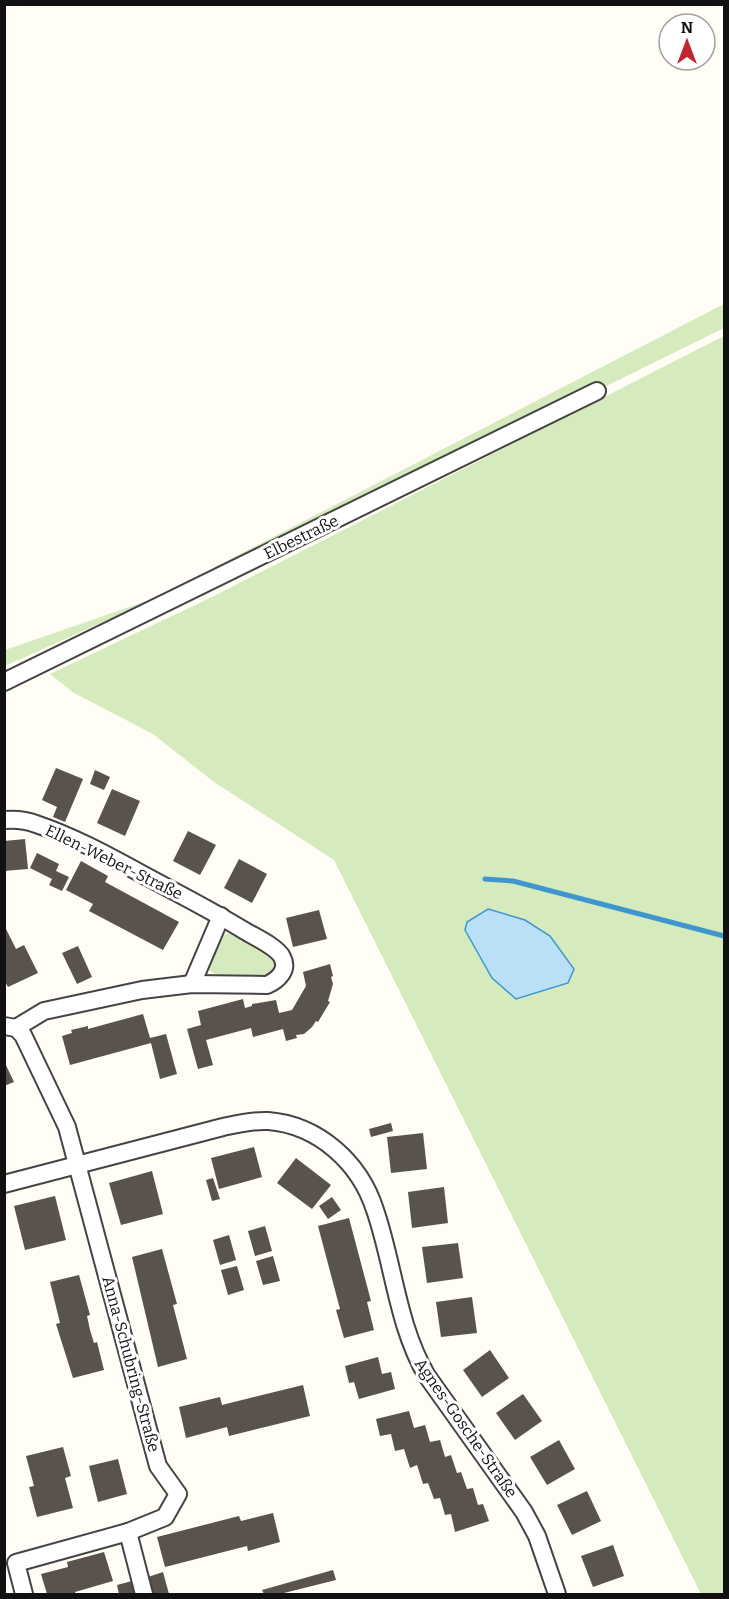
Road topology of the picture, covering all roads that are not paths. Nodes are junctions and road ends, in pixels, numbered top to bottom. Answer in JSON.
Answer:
{"nodes":[{"id":1,"x":597,"y":391,"type":"dead end"},
{"id":2,"x":4,"y":682,"type":"edge"},
{"id":3,"x":4,"y":820,"type":"edge"},
{"id":4,"x":221,"y":916,"type":"junction"},
{"id":5,"x":192,"y":984,"type":"junction"},
{"id":6,"x":10,"y":1027,"type":"edge"},
{"id":7,"x":77,"y":1165,"type":"junction"},
{"id":8,"x":4,"y":1184,"type":"edge"},
{"id":9,"x":128,"y":1532,"type":"junction"},
{"id":10,"x":24,"y":1594,"type":"edge"},
{"id":11,"x":144,"y":1594,"type":"edge"},
{"id":12,"x":557,"y":1594,"type":"edge"}],
"edges":[{"from":1,"to":2,"type":"street","name":"Elbestraße"},
{"from":3,"to":4,"type":"street","name":"Ellen-Weber-Straße"},
{"from":4,"to":5,"type":"street"},
{"from":4,"to":5,"type":"street","name":"Ellen-Weber-Straße"},
{"from":5,"to":6,"type":"street","name":"Ellen-Weber-Straße"},
{"from":6,"to":7,"type":"street","name":"Ellen-Weber-Straße"},
{"from":7,"to":8,"type":"street","name":"Agnes-Gosche-Straße"},
{"from":7,"to":9,"type":"street","name":"Anna-Schubring-Straße"},
{"from":7,"to":12,"type":"street","name":"Agnes-Gosche-Straße"},
{"from":9,"to":10,"type":"street","name":"Anna-Schubring-Straße"},
{"from":9,"to":11,"type":"street"}]}
